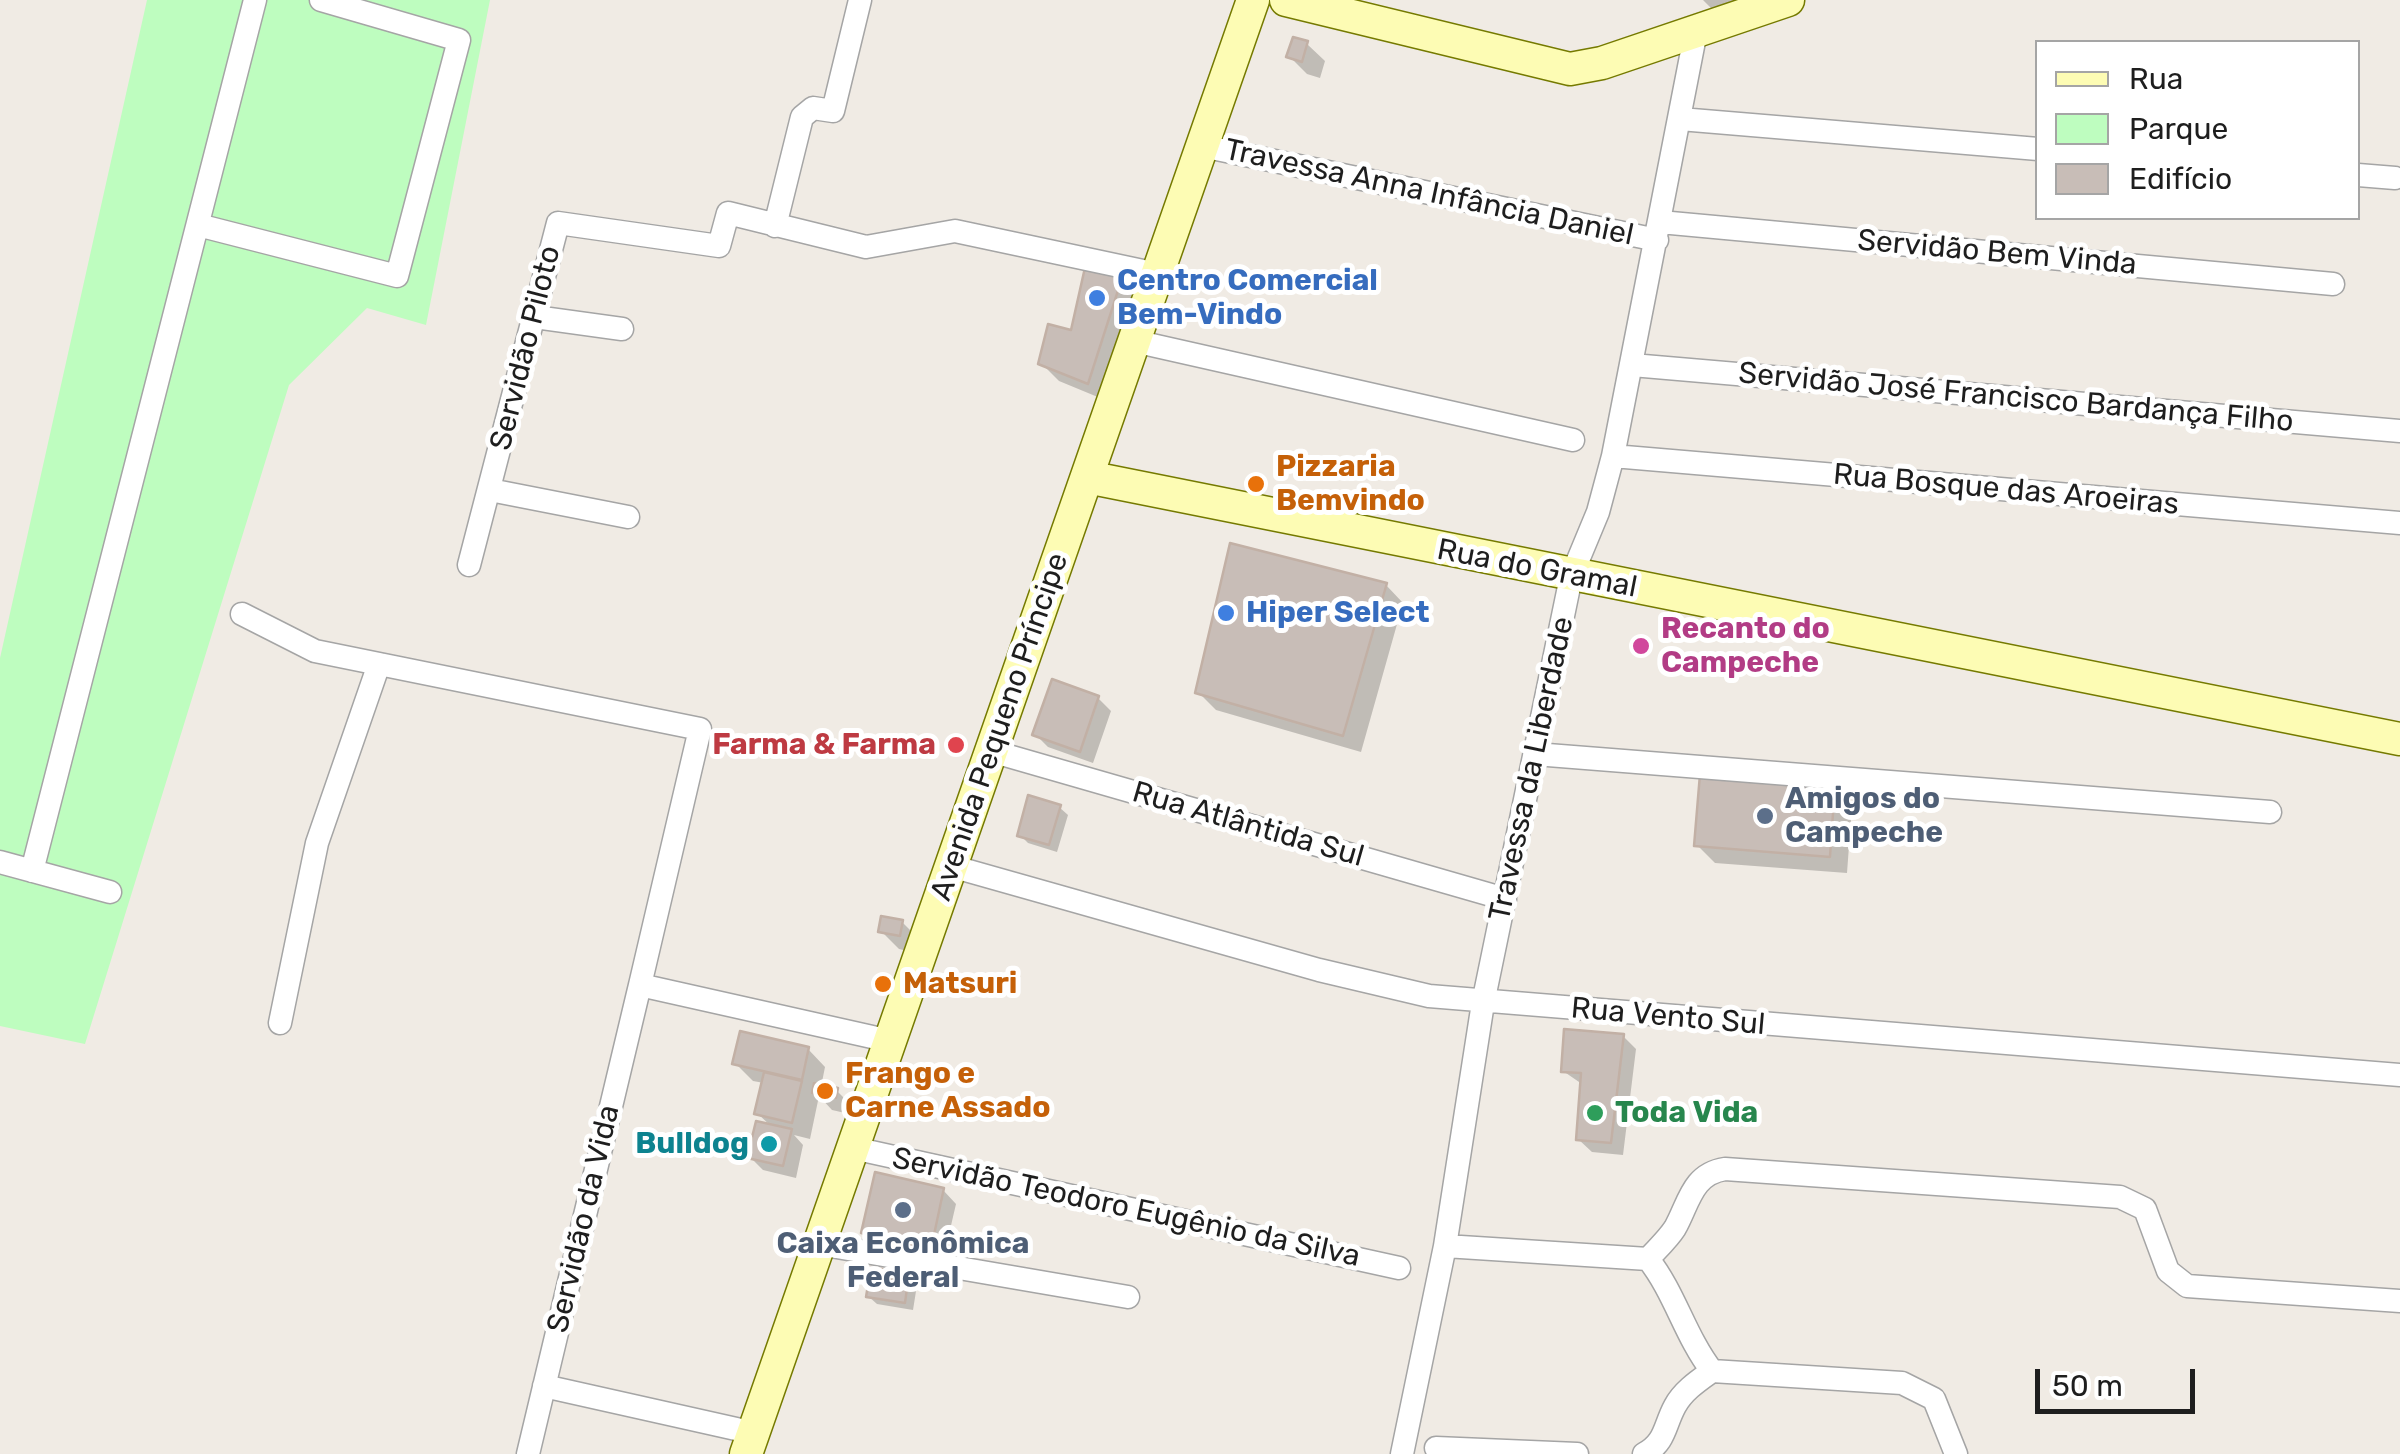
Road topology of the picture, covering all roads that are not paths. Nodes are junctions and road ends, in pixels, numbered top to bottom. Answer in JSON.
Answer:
{"nodes":[{"id":1,"x":256,"y":0,"type":"edge"},
{"id":2,"x":321,"y":0,"type":"edge"},
{"id":3,"x":860,"y":0,"type":"edge"},
{"id":4,"x":1252,"y":0,"type":"edge"},
{"id":5,"x":1286,"y":0,"type":"edge"},
{"id":6,"x":1788,"y":0,"type":"edge"},
{"id":7,"x":1696,"y":31,"type":"junction"},
{"id":8,"x":1680,"y":119,"type":"junction"},
{"id":9,"x":1202,"y":146,"type":"junction"},
{"id":10,"x":2035,"y":148,"type":"edge"},
{"id":11,"x":2360,"y":175,"type":"edge"},
{"id":12,"x":2396,"y":178,"type":"dead end"},
{"id":13,"x":198,"y":225,"type":"junction"},
{"id":14,"x":775,"y":226,"type":"junction"},
{"id":15,"x":1659,"y":231,"type":"junction"},
{"id":16,"x":1157,"y":274,"type":"junction"},
{"id":17,"x":2334,"y":284,"type":"dead end"},
{"id":18,"x":534,"y":317,"type":"junction"},
{"id":19,"x":622,"y":328,"type":"dead end"},
{"id":20,"x":1134,"y":341,"type":"junction"},
{"id":21,"x":1632,"y":365,"type":"junction"},
{"id":22,"x":2400,"y":431,"type":"edge"},
{"id":23,"x":1573,"y":440,"type":"dead end"},
{"id":24,"x":1612,"y":456,"type":"junction"},
{"id":25,"x":1087,"y":477,"type":"junction"},
{"id":26,"x":490,"y":490,"type":"junction"},
{"id":27,"x":628,"y":517,"type":"dead end"},
{"id":28,"x":2400,"y":523,"type":"edge"},
{"id":29,"x":469,"y":565,"type":"dead end"},
{"id":30,"x":1571,"y":577,"type":"junction"},
{"id":31,"x":242,"y":614,"type":"dead end"},
{"id":32,"x":379,"y":664,"type":"junction"},
{"id":33,"x":2400,"y":739,"type":"edge"},
{"id":34,"x":991,"y":751,"type":"junction"},
{"id":35,"x":1535,"y":754,"type":"junction"},
{"id":36,"x":2270,"y":812,"type":"dead end"},
{"id":37,"x":0,"y":862,"type":"edge"},
{"id":38,"x":951,"y":866,"type":"junction"},
{"id":39,"x":32,"y":871,"type":"junction"},
{"id":40,"x":110,"y":892,"type":"dead end"},
{"id":41,"x":1505,"y":899,"type":"junction"},
{"id":42,"x":640,"y":985,"type":"junction"},
{"id":43,"x":1484,"y":1003,"type":"junction"},
{"id":44,"x":280,"y":1023,"type":"dead end"},
{"id":45,"x":890,"y":1041,"type":"junction"},
{"id":46,"x":2400,"y":1075,"type":"edge"},
{"id":47,"x":852,"y":1148,"type":"junction"},
{"id":48,"x":819,"y":1244,"type":"junction"},
{"id":49,"x":1445,"y":1246,"type":"junction"},
{"id":50,"x":1648,"y":1259,"type":"junction"},
{"id":51,"x":1399,"y":1268,"type":"dead end"},
{"id":52,"x":1128,"y":1297,"type":"dead end"},
{"id":53,"x":2400,"y":1301,"type":"edge"},
{"id":54,"x":1712,"y":1371,"type":"junction"},
{"id":55,"x":544,"y":1386,"type":"junction"},
{"id":56,"x":750,"y":1444,"type":"edge"},
{"id":57,"x":1436,"y":1448,"type":"dead end"},
{"id":58,"x":528,"y":1454,"type":"edge"},
{"id":59,"x":1402,"y":1454,"type":"edge"},
{"id":60,"x":1577,"y":1454,"type":"edge"},
{"id":61,"x":1644,"y":1454,"type":"edge"},
{"id":62,"x":1956,"y":1454,"type":"edge"}],
"edges":[{"from":1,"to":13,"type":"street"},
{"from":2,"to":13,"type":"street"},
{"from":3,"to":14,"type":"street"},
{"from":4,"to":9,"type":"main road","name":"Avenida Pequeno Príncipe"},
{"from":5,"to":7,"type":"main road"},
{"from":6,"to":7,"type":"main road"},
{"from":7,"to":8,"type":"street","name":"Travessa da Liberdade"},
{"from":8,"to":10,"type":"street"},
{"from":8,"to":15,"type":"street","name":"Travessa da Liberdade"},
{"from":9,"to":15,"type":"street","name":"Travessa Anna Infância Daniel"},
{"from":9,"to":16,"type":"main road","name":"Avenida Pequeno Príncipe"},
{"from":11,"to":12,"type":"street"},
{"from":13,"to":39,"type":"street"},
{"from":14,"to":16,"type":"street","name":"Servidão Piloto"},
{"from":14,"to":18,"type":"street","name":"Servidão Piloto"},
{"from":15,"to":17,"type":"street","name":"Servidão Bem Vinda"},
{"from":15,"to":21,"type":"street","name":"Travessa da Liberdade"},
{"from":16,"to":20,"type":"main road","name":"Avenida Pequeno Príncipe"},
{"from":18,"to":19,"type":"street"},
{"from":18,"to":26,"type":"street","name":"Servidão Piloto"},
{"from":20,"to":23,"type":"street"},
{"from":20,"to":25,"type":"main road","name":"Avenida Pequeno Príncipe"},
{"from":21,"to":22,"type":"street","name":"Servidão José Francisco Bardança Filho"},
{"from":21,"to":24,"type":"street","name":"Travessa da Liberdade"},
{"from":24,"to":28,"type":"street","name":"Rua Bosque das Aroeiras"},
{"from":24,"to":30,"type":"street","name":"Travessa da Liberdade"},
{"from":25,"to":30,"type":"main road","name":"Rua do Gramal"},
{"from":25,"to":34,"type":"main road","name":"Avenida Pequeno Príncipe"},
{"from":26,"to":27,"type":"street"},
{"from":26,"to":29,"type":"street","name":"Servidão Piloto"},
{"from":30,"to":33,"type":"main road","name":"Rua do Gramal"},
{"from":30,"to":35,"type":"street","name":"Travessa da Liberdade"},
{"from":31,"to":32,"type":"street"},
{"from":32,"to":42,"type":"street","name":"Servidão da Vida"},
{"from":32,"to":44,"type":"street"},
{"from":34,"to":38,"type":"main road","name":"Avenida Pequeno Príncipe"},
{"from":34,"to":41,"type":"street","name":"Rua Atlântida Sul"},
{"from":35,"to":36,"type":"street"},
{"from":35,"to":41,"type":"street","name":"Travessa da Liberdade"},
{"from":37,"to":39,"type":"street"},
{"from":38,"to":43,"type":"street","name":"Rua Vento Sul"},
{"from":38,"to":45,"type":"main road","name":"Avenida Pequeno Príncipe"},
{"from":39,"to":40,"type":"street"},
{"from":41,"to":43,"type":"street","name":"Travessa da Liberdade"},
{"from":42,"to":45,"type":"street"},
{"from":42,"to":55,"type":"street","name":"Servidão da Vida"},
{"from":43,"to":46,"type":"street","name":"Rua Vento Sul"},
{"from":43,"to":49,"type":"street","name":"Travessa da Liberdade"},
{"from":45,"to":47,"type":"main road","name":"Avenida Pequeno Príncipe"},
{"from":47,"to":48,"type":"main road","name":"Avenida Pequeno Príncipe"},
{"from":47,"to":51,"type":"street","name":"Servidão Teodoro Eugênio da Silva"},
{"from":48,"to":52,"type":"street"},
{"from":48,"to":56,"type":"main road","name":"Avenida Pequeno Príncipe"},
{"from":49,"to":50,"type":"street"},
{"from":49,"to":59,"type":"street","name":"Travessa da Liberdade"},
{"from":50,"to":53,"type":"street"},
{"from":50,"to":54,"type":"street"},
{"from":54,"to":61,"type":"street"},
{"from":54,"to":62,"type":"street"},
{"from":55,"to":56,"type":"street"},
{"from":55,"to":58,"type":"street","name":"Servidão da Vida"},
{"from":57,"to":60,"type":"street"}]}
